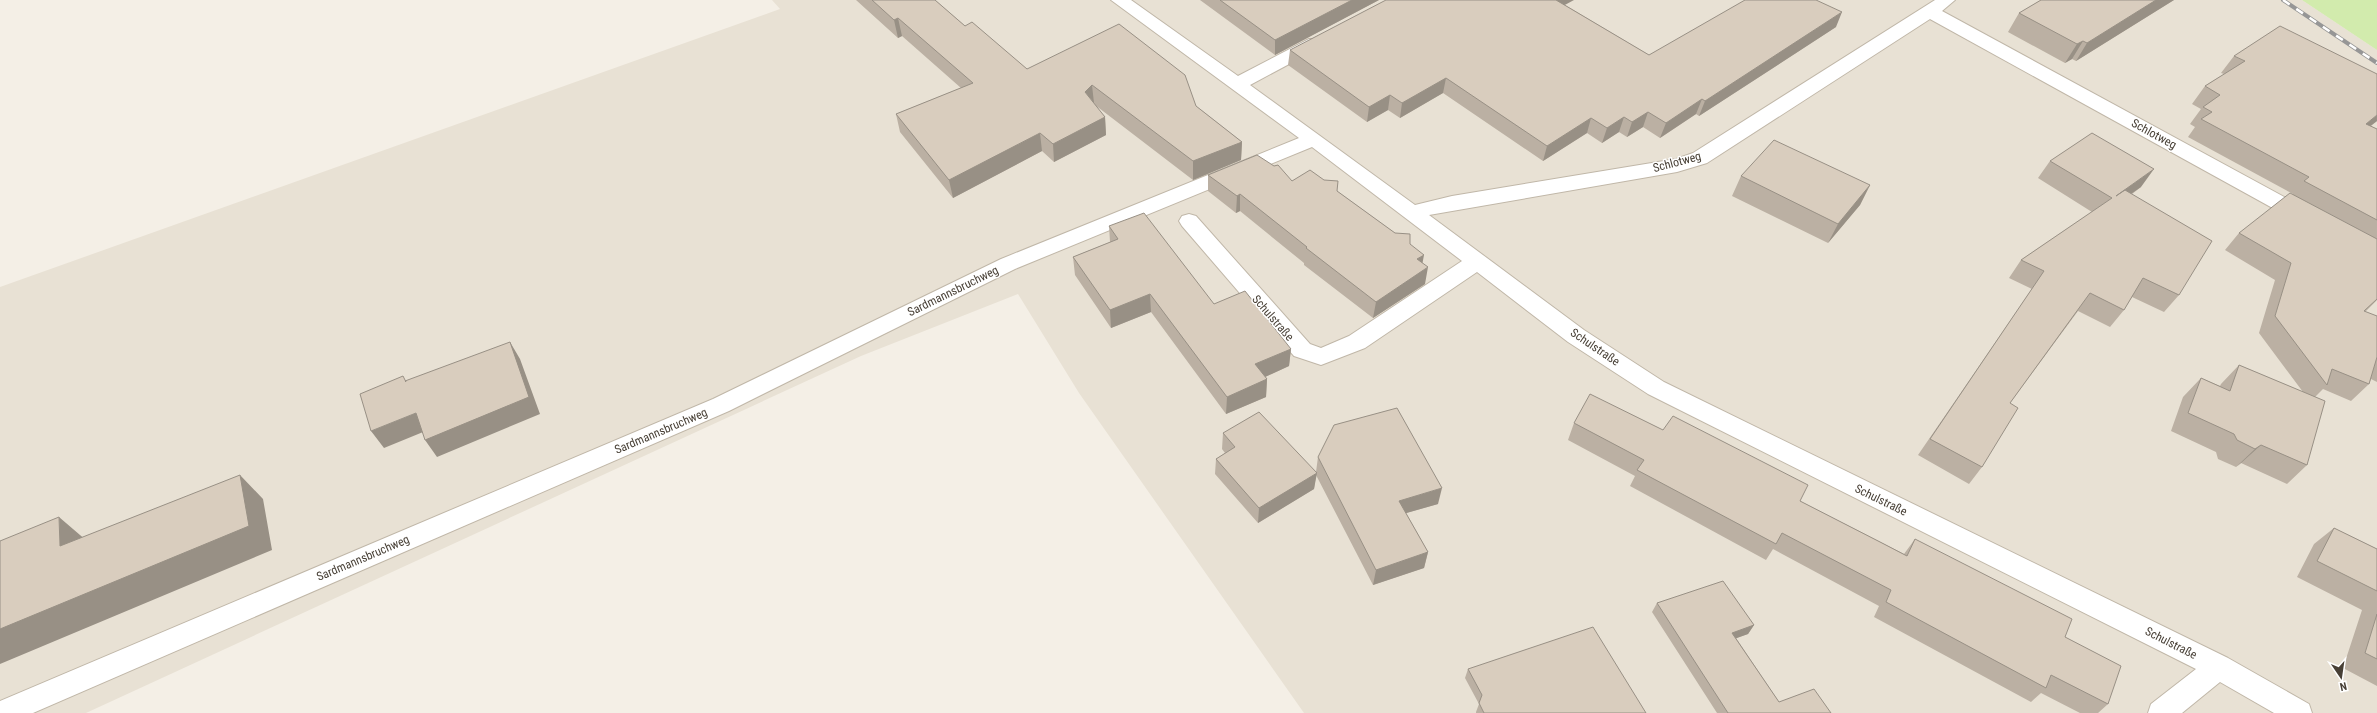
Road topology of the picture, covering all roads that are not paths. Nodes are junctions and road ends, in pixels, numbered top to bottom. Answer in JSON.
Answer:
{"nodes":[{"id":1,"x":1120,"y":0,"type":"edge"},
{"id":2,"x":1946,"y":0,"type":"edge"},
{"id":3,"x":1930,"y":12,"type":"junction"},
{"id":4,"x":1326,"y":37,"type":"edge"},
{"id":5,"x":1237,"y":84,"type":"junction"},
{"id":6,"x":1314,"y":139,"type":"junction"},
{"id":7,"x":1410,"y":213,"type":"junction"},
{"id":8,"x":1189,"y":221,"type":"dead end"},
{"id":9,"x":2321,"y":226,"type":"edge"},
{"id":10,"x":1478,"y":261,"type":"junction"},
{"id":11,"x":2219,"y":667,"type":"junction"},
{"id":12,"x":3,"y":713,"type":"edge"},
{"id":13,"x":2161,"y":713,"type":"edge"},
{"id":14,"x":2299,"y":713,"type":"edge"}],
"edges":[{"from":1,"to":5,"type":"street","name":"Schulstraße"},
{"from":2,"to":3,"type":"street","name":"Schlotweg"},
{"from":3,"to":7,"type":"street","name":"Schlotweg"},
{"from":3,"to":9,"type":"street","name":"Schlotweg"},
{"from":4,"to":5,"type":"street"},
{"from":5,"to":6,"type":"street","name":"Schulstraße"},
{"from":6,"to":7,"type":"street","name":"Schulstraße"},
{"from":6,"to":12,"type":"street","name":"Sardmannsbruchweg"},
{"from":7,"to":10,"type":"street","name":"Schulstraße"},
{"from":8,"to":10,"type":"street","name":"Schulstraße"},
{"from":10,"to":11,"type":"street","name":"Schulstraße"},
{"from":11,"to":13,"type":"street"},
{"from":11,"to":14,"type":"street","name":"Schulstraße"}]}
